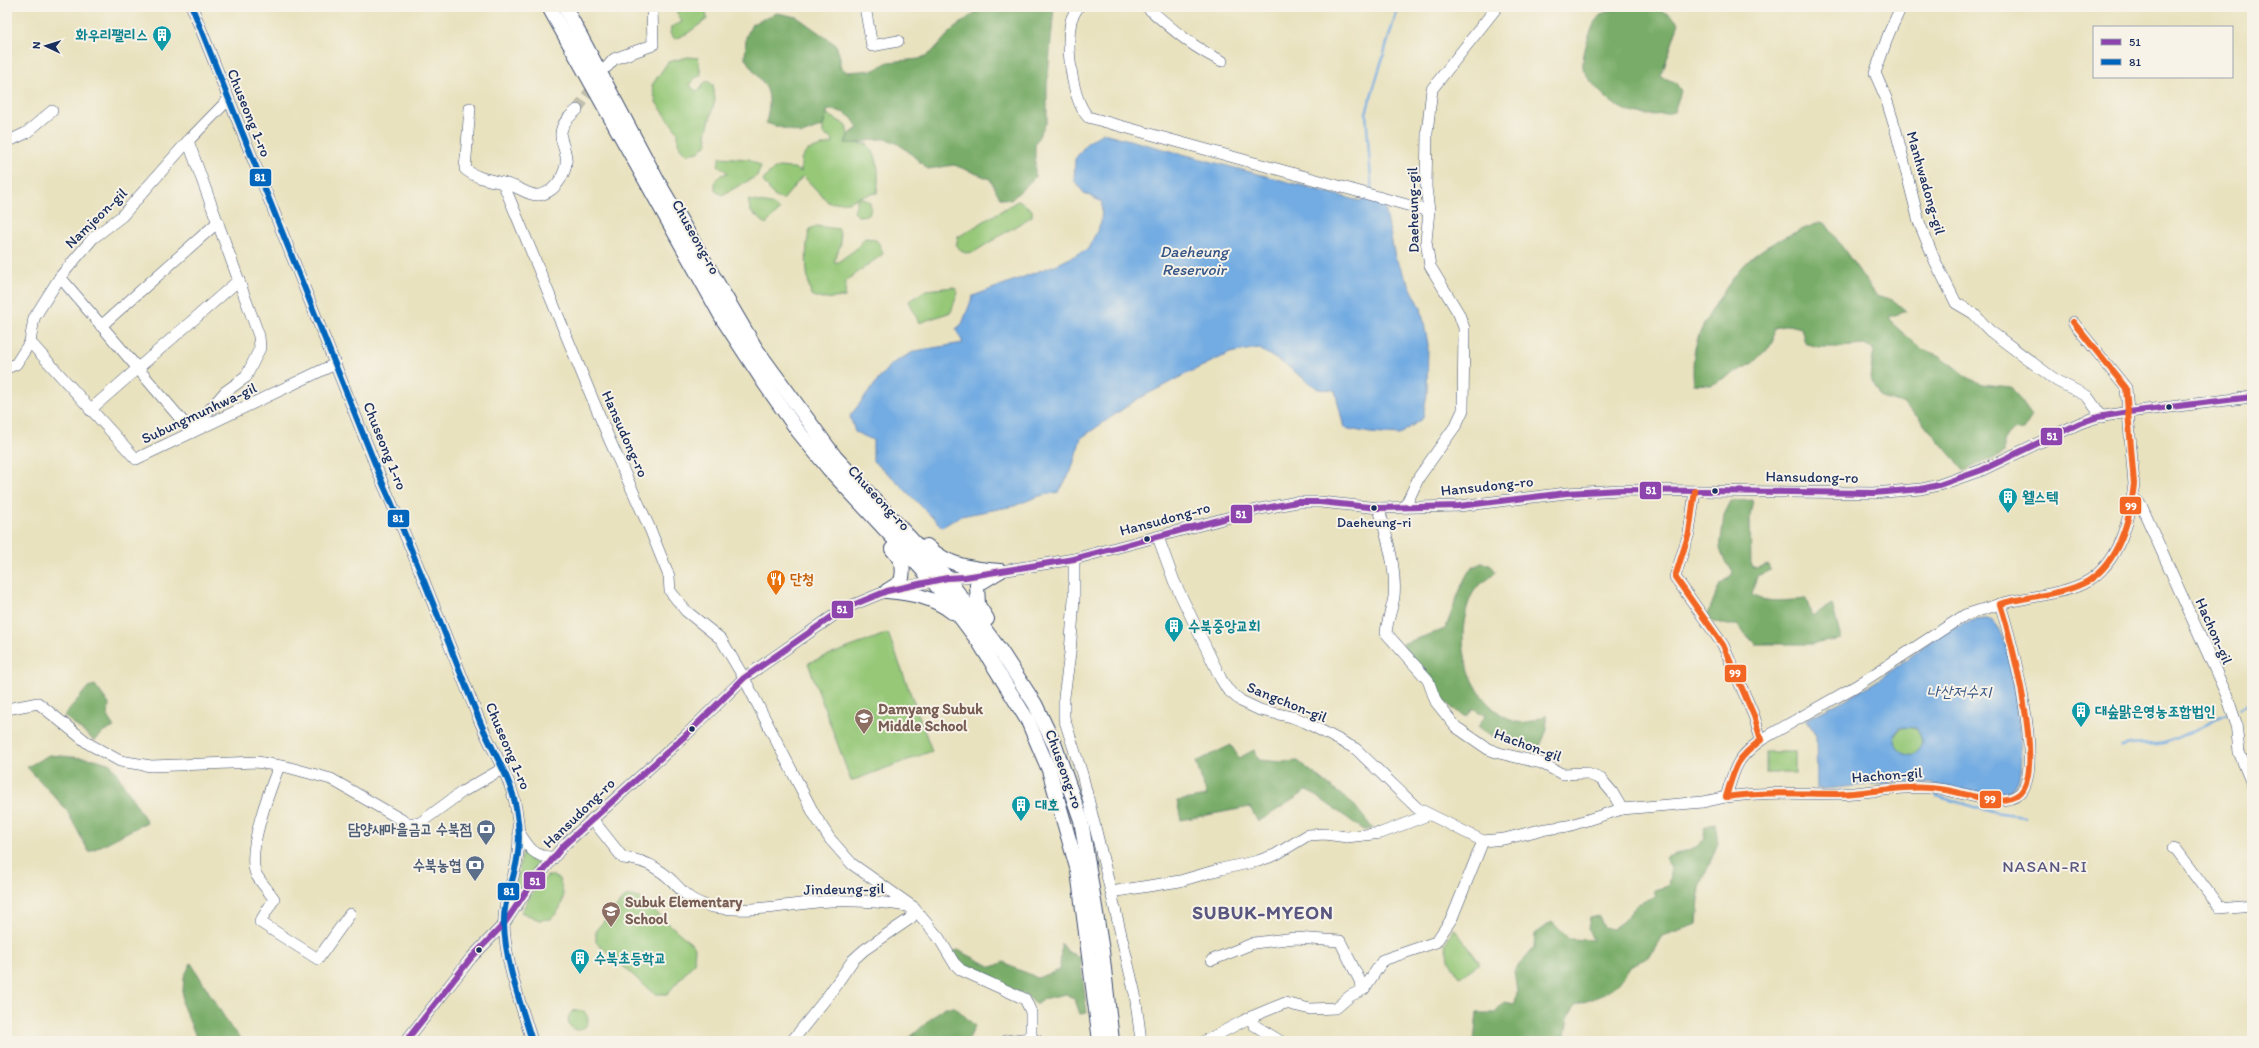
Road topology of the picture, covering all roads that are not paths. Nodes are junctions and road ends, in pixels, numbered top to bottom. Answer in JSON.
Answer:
{"nodes":[{"id":1,"x":192,"y":7,"type":"edge"},
{"id":2,"x":549,"y":7,"type":"edge"},
{"id":3,"x":565,"y":7,"type":"edge"},
{"id":4,"x":652,"y":7,"type":"edge"},
{"id":5,"x":865,"y":7,"type":"edge"},
{"id":6,"x":1078,"y":7,"type":"edge"},
{"id":7,"x":1147,"y":7,"type":"edge"},
{"id":8,"x":1497,"y":7,"type":"edge"},
{"id":9,"x":1901,"y":7,"type":"edge"},
{"id":10,"x":898,"y":41,"type":"dead end"},
{"id":11,"x":1222,"y":61,"type":"dead end"},
{"id":12,"x":607,"y":67,"type":"dead end"},
{"id":13,"x":228,"y":100,"type":"junction"},
{"id":14,"x":470,"y":108,"type":"dead end"},
{"id":15,"x":577,"y":110,"type":"tunnel mouth"},
{"id":16,"x":52,"y":111,"type":"dead end"},
{"id":17,"x":188,"y":141,"type":"junction"},
{"id":18,"x":7,"y":142,"type":"edge"},
{"id":19,"x":502,"y":183,"type":"junction"},
{"id":20,"x":1429,"y":211,"type":"junction"},
{"id":21,"x":218,"y":222,"type":"junction"},
{"id":22,"x":60,"y":277,"type":"junction"},
{"id":23,"x":239,"y":280,"type":"junction"},
{"id":24,"x":2073,"y":322,"type":"dead end"},
{"id":25,"x":101,"y":326,"type":"junction"},
{"id":26,"x":30,"y":342,"type":"junction"},
{"id":27,"x":335,"y":364,"type":"junction"},
{"id":28,"x":7,"y":368,"type":"edge"},
{"id":29,"x":139,"y":369,"type":"junction"},
{"id":30,"x":2252,"y":397,"type":"edge"},
{"id":31,"x":90,"y":410,"type":"junction"},
{"id":32,"x":2129,"y":412,"type":"junction"},
{"id":33,"x":2102,"y":416,"type":"junction"},
{"id":34,"x":798,"y":431,"type":"junction"},
{"id":35,"x":829,"y":448,"type":"junction"},
{"id":36,"x":1695,"y":491,"type":"junction"},
{"id":37,"x":2133,"y":497,"type":"junction"},
{"id":38,"x":1406,"y":507,"type":"junction"},
{"id":39,"x":1379,"y":508,"type":"junction"},
{"id":40,"x":1158,"y":537,"type":"junction"},
{"id":41,"x":1074,"y":559,"type":"junction"},
{"id":42,"x":1000,"y":571,"type":"junction"},
{"id":43,"x":940,"y":580,"type":"junction"},
{"id":44,"x":887,"y":591,"type":"junction"},
{"id":45,"x":2000,"y":604,"type":"junction"},
{"id":46,"x":966,"y":624,"type":"junction"},
{"id":47,"x":744,"y":678,"type":"junction"},
{"id":48,"x":1036,"y":704,"type":"junction"},
{"id":49,"x":7,"y":709,"type":"edge"},
{"id":50,"x":1761,"y":740,"type":"junction"},
{"id":51,"x":279,"y":766,"type":"junction"},
{"id":52,"x":502,"y":769,"type":"junction"},
{"id":53,"x":2252,"y":784,"type":"edge"},
{"id":54,"x":1726,"y":797,"type":"junction"},
{"id":55,"x":1622,"y":809,"type":"junction"},
{"id":56,"x":1428,"y":815,"type":"junction"},
{"id":57,"x":592,"y":819,"type":"junction"},
{"id":58,"x":519,"y":832,"type":"junction"},
{"id":59,"x":1482,"y":841,"type":"junction"},
{"id":60,"x":2173,"y":848,"type":"dead end"},
{"id":61,"x":553,"y":857,"type":"junction"},
{"id":62,"x":1111,"y":892,"type":"junction"},
{"id":63,"x":2252,"y":905,"type":"edge"},
{"id":64,"x":913,"y":907,"type":"junction"},
{"id":65,"x":350,"y":914,"type":"dead end"},
{"id":66,"x":504,"y":924,"type":"junction"},
{"id":67,"x":1212,"y":960,"type":"dead end"},
{"id":68,"x":1364,"y":989,"type":"junction"},
{"id":69,"x":1102,"y":999,"type":"junction"},
{"id":70,"x":1250,"y":1017,"type":"junction"},
{"id":71,"x":1034,"y":1040,"type":"edge"},
{"id":72,"x":406,"y":1041,"type":"edge"},
{"id":73,"x":532,"y":1041,"type":"edge"},
{"id":74,"x":792,"y":1041,"type":"edge"},
{"id":75,"x":1005,"y":1041,"type":"edge"},
{"id":76,"x":1100,"y":1041,"type":"edge"},
{"id":77,"x":1112,"y":1041,"type":"edge"},
{"id":78,"x":1141,"y":1041,"type":"edge"},
{"id":79,"x":1205,"y":1041,"type":"edge"},
{"id":80,"x":1280,"y":1041,"type":"edge"}],
"edges":[{"from":1,"to":13,"type":"street","name":"Chuseong 1-ro"},
{"from":2,"to":34,"type":"main road","name":"Chuseong-ro"},
{"from":3,"to":35,"type":"main road","name":"Chuseong-ro"},
{"from":4,"to":12,"type":"street"},
{"from":5,"to":10,"type":"street"},
{"from":6,"to":20,"type":"street"},
{"from":7,"to":11,"type":"street"},
{"from":8,"to":20,"type":"street","name":"Daeheung-gil"},
{"from":9,"to":33,"type":"street","name":"Manhwadong-gil"},
{"from":13,"to":17,"type":"street","name":"Namjeon-gil"},
{"from":13,"to":27,"type":"street","name":"Chuseong 1-ro"},
{"from":14,"to":19,"type":"street"},
{"from":15,"to":19,"type":"street"},
{"from":16,"to":18,"type":"street"},
{"from":17,"to":21,"type":"street","name":"Subungmunhwa-gil"},
{"from":17,"to":22,"type":"street","name":"Namjeon-gil"},
{"from":19,"to":47,"type":"street","name":"Hansudong-ro"},
{"from":20,"to":38,"type":"street","name":"Daeheung-gil"},
{"from":21,"to":23,"type":"street","name":"Subungmunhwa-gil"},
{"from":21,"to":25,"type":"street"},
{"from":22,"to":25,"type":"street","name":"Subungmunhwa-gil"},
{"from":22,"to":26,"type":"street","name":"Namjeon-gil"},
{"from":23,"to":29,"type":"street"},
{"from":23,"to":29,"type":"street","name":"Subungmunhwa-gil"},
{"from":24,"to":32,"type":"street"},
{"from":25,"to":29,"type":"street","name":"Subungmunhwa-gil"},
{"from":26,"to":28,"type":"street","name":"Namjeon-gil"},
{"from":26,"to":31,"type":"street","name":"Subungmunhwa-gil"},
{"from":27,"to":31,"type":"street","name":"Subungmunhwa-gil"},
{"from":27,"to":52,"type":"street","name":"Chuseong 1-ro"},
{"from":29,"to":31,"type":"street"},
{"from":30,"to":32,"type":"street","name":"Hansudong-ro"},
{"from":32,"to":33,"type":"street","name":"Hansudong-ro"},
{"from":32,"to":37,"type":"street"},
{"from":33,"to":36,"type":"street","name":"Hansudong-ro"},
{"from":34,"to":43,"type":"main road","name":"Chuseong-ro"},
{"from":34,"to":44,"type":"main road"},
{"from":35,"to":42,"type":"main road"},
{"from":35,"to":43,"type":"main road","name":"Chuseong-ro"},
{"from":36,"to":38,"type":"street","name":"Hansudong-ro"},
{"from":36,"to":50,"type":"street"},
{"from":37,"to":45,"type":"street"},
{"from":37,"to":53,"type":"street","name":"Hachon-gil"},
{"from":38,"to":39,"type":"street","name":"Hansudong-ro"},
{"from":39,"to":40,"type":"street","name":"Hansudong-ro"},
{"from":39,"to":55,"type":"street","name":"Hachon-gil"},
{"from":40,"to":41,"type":"street","name":"Hansudong-ro"},
{"from":40,"to":56,"type":"street","name":"Sangchon-gil"},
{"from":41,"to":42,"type":"street","name":"Hansudong-ro"},
{"from":41,"to":62,"type":"street"},
{"from":42,"to":43,"type":"street","name":"Hansudong-ro"},
{"from":42,"to":48,"type":"main road"},
{"from":43,"to":44,"type":"street","name":"Hansudong-ro"},
{"from":43,"to":46,"type":"main road","name":"Chuseong-ro"},
{"from":43,"to":48,"type":"main road","name":"Chuseong-ro"},
{"from":44,"to":46,"type":"main road"},
{"from":44,"to":47,"type":"street","name":"Hansudong-ro"},
{"from":45,"to":50,"type":"street"},
{"from":45,"to":54,"type":"street","name":"Hachon-gil"},
{"from":46,"to":69,"type":"main road","name":"Chuseong-ro"},
{"from":47,"to":57,"type":"street","name":"Hansudong-ro"},
{"from":47,"to":64,"type":"street","name":"Jindeung-gil"},
{"from":48,"to":69,"type":"main road","name":"Chuseong-ro"},
{"from":49,"to":51,"type":"street"},
{"from":50,"to":54,"type":"street"},
{"from":51,"to":52,"type":"street"},
{"from":51,"to":65,"type":"street"},
{"from":52,"to":58,"type":"street","name":"Chuseong 1-ro"},
{"from":54,"to":55,"type":"street","name":"Hachon-gil"},
{"from":55,"to":59,"type":"street"},
{"from":56,"to":59,"type":"street","name":"Sangchon-gil"},
{"from":56,"to":62,"type":"street"},
{"from":57,"to":61,"type":"street","name":"Hansudong-ro"},
{"from":57,"to":64,"type":"street","name":"Jindeung-gil"},
{"from":58,"to":61,"type":"street"},
{"from":58,"to":66,"type":"street","name":"Chuseong 1-ro"},
{"from":59,"to":68,"type":"street"},
{"from":60,"to":63,"type":"street"},
{"from":61,"to":66,"type":"street","name":"Hansudong-ro"},
{"from":62,"to":78,"type":"street"},
{"from":64,"to":71,"type":"street"},
{"from":64,"to":74,"type":"street"},
{"from":66,"to":72,"type":"street","name":"Hansudong-ro"},
{"from":66,"to":73,"type":"street","name":"Chuseong 1-ro"},
{"from":67,"to":68,"type":"street"},
{"from":68,"to":70,"type":"street"},
{"from":69,"to":76,"type":"main road","name":"Chuseong-ro"},
{"from":69,"to":77,"type":"main road","name":"Chuseong-ro"},
{"from":70,"to":79,"type":"street"},
{"from":70,"to":80,"type":"street"},
{"from":71,"to":75,"type":"street"}]}
